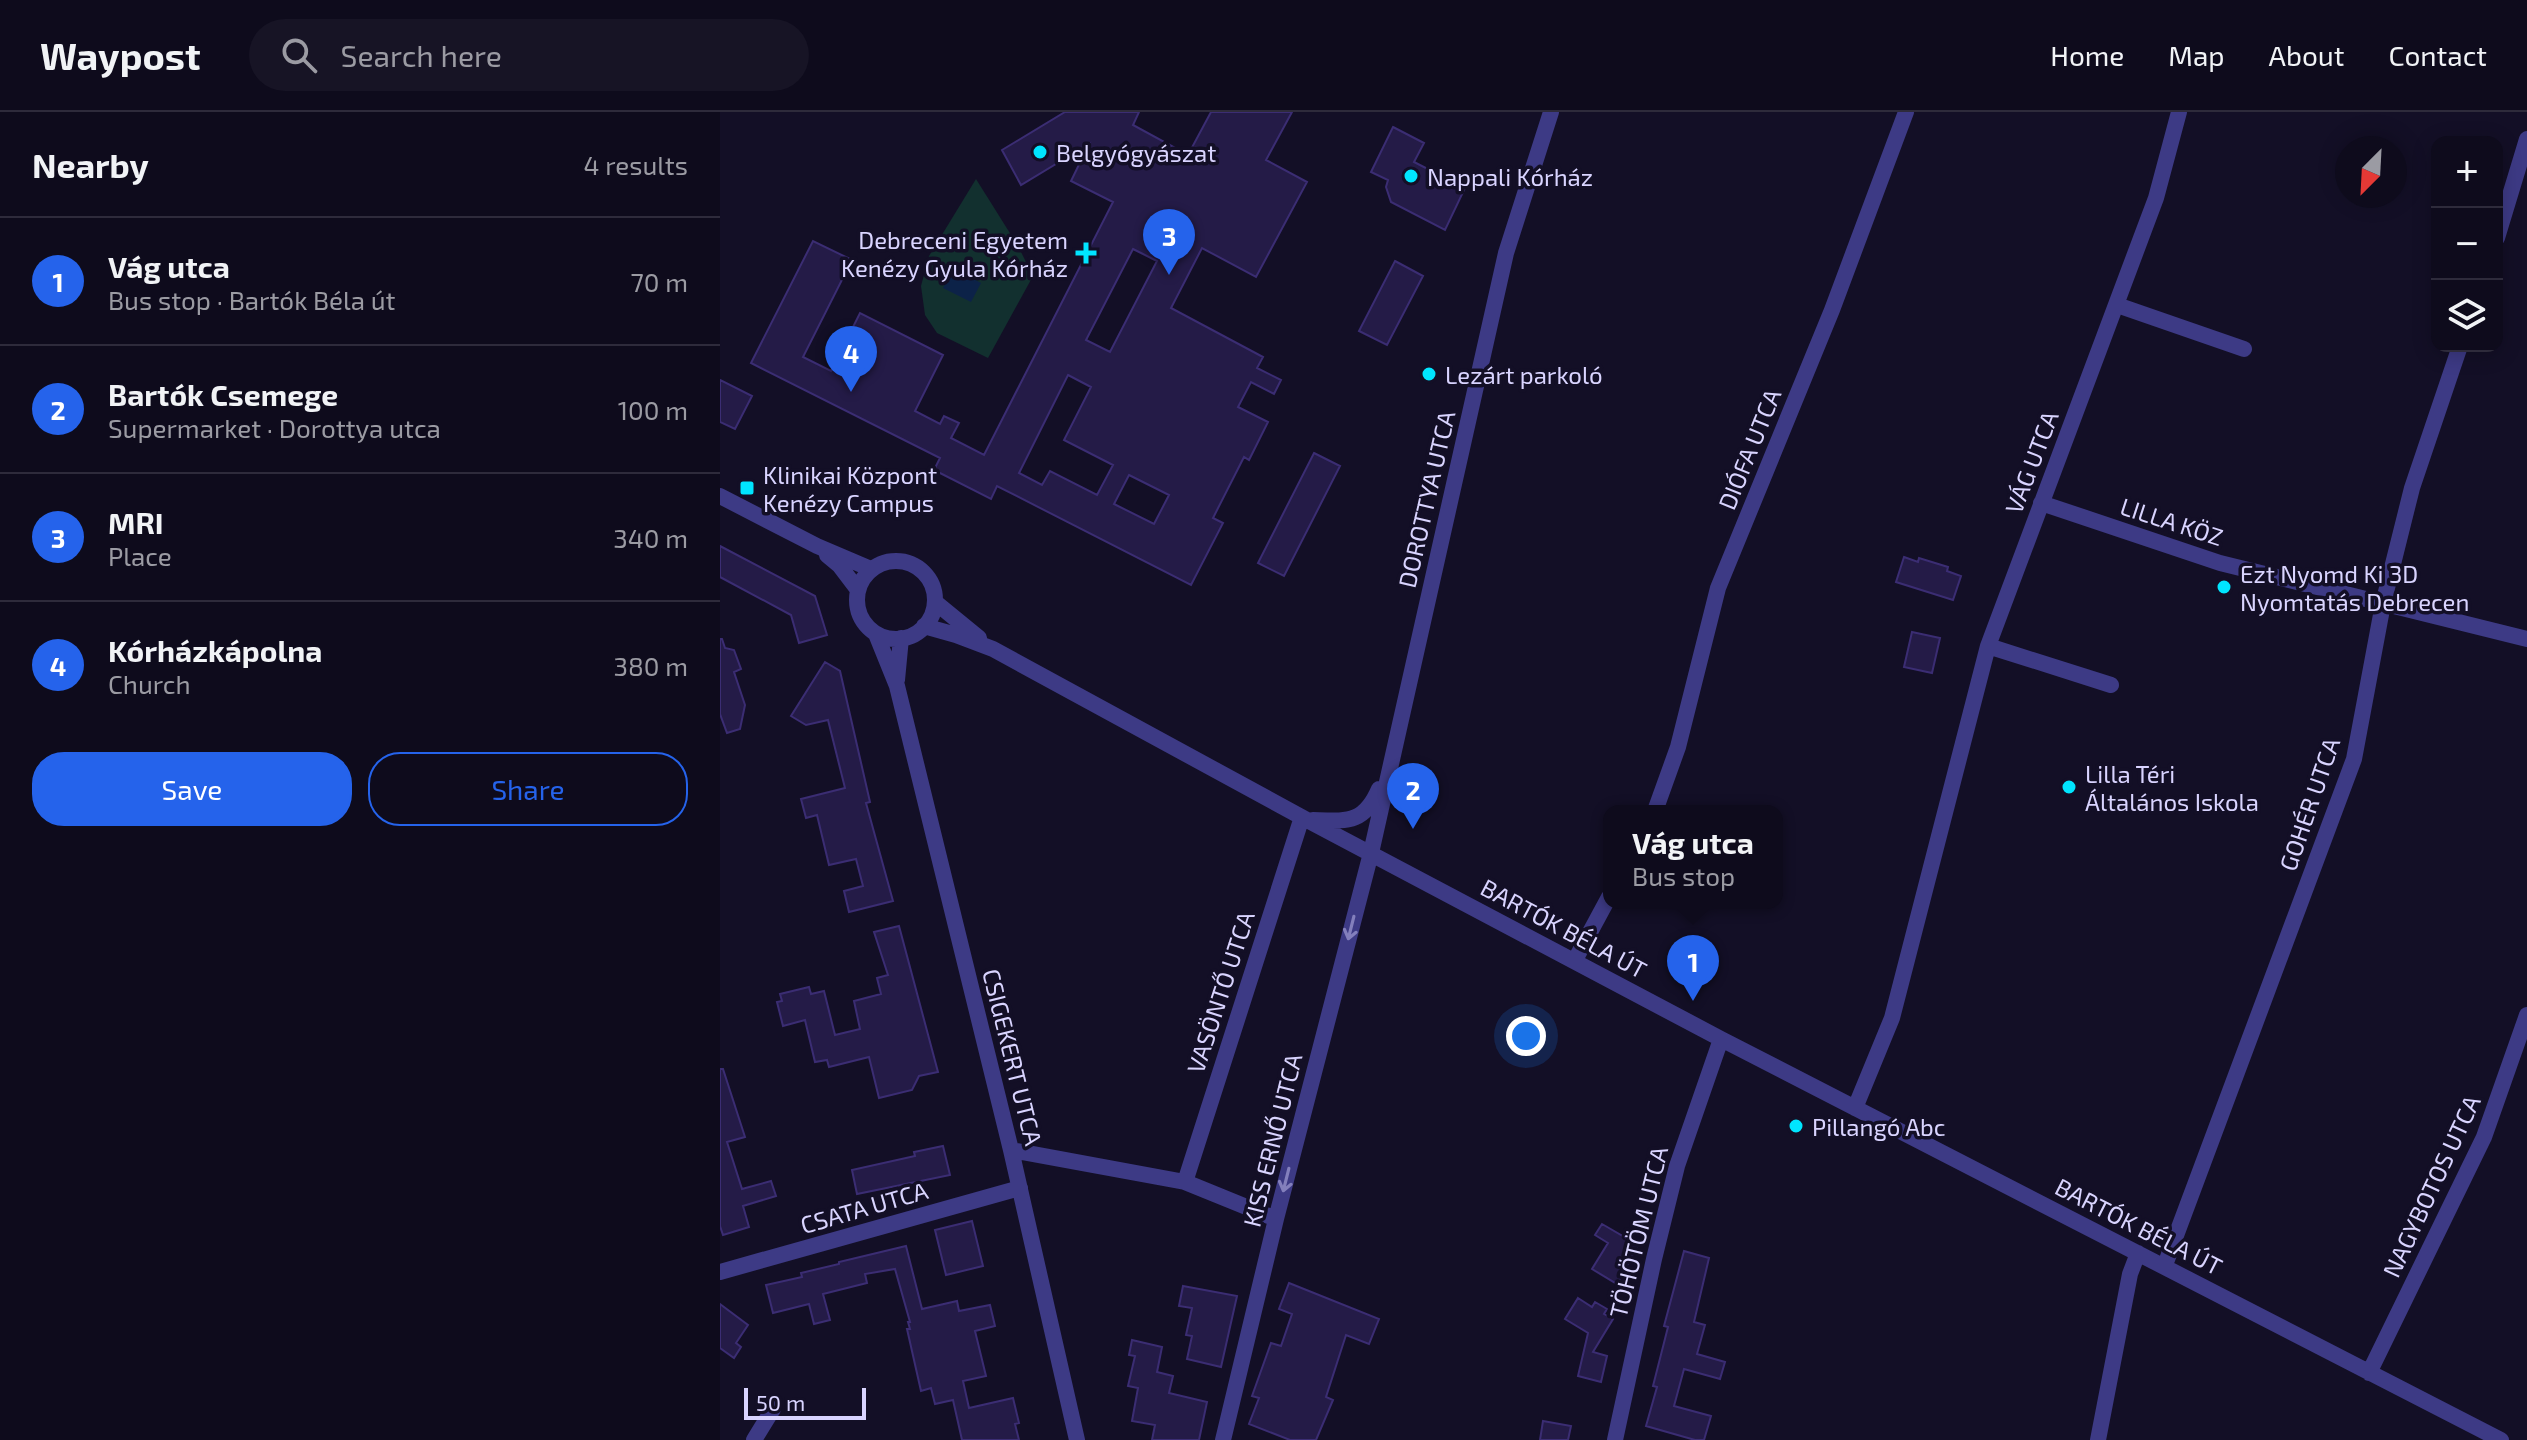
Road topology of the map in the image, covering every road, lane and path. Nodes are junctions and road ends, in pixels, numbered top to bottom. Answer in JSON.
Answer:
{"nodes":[{"id":1,"x":1551,"y":112,"type":"edge"},
{"id":2,"x":1906,"y":112,"type":"edge"},
{"id":3,"x":2179,"y":112,"type":"edge"},
{"id":4,"x":2527,"y":139,"type":"edge"},
{"id":5,"x":2503,"y":218,"type":"edge"},
{"id":6,"x":2117,"y":305,"type":"junction"},
{"id":7,"x":2244,"y":349,"type":"dead end"},
{"id":8,"x":2458,"y":352,"type":"edge"},
{"id":9,"x":720,"y":496,"type":"edge"},
{"id":10,"x":2041,"y":503,"type":"junction"},
{"id":11,"x":817,"y":546,"type":"junction"},
{"id":12,"x":871,"y":569,"type":"junction"},
{"id":13,"x":858,"y":590,"type":"junction"},
{"id":14,"x":935,"y":602,"type":"junction"},
{"id":15,"x":2383,"y":604,"type":"junction"},
{"id":16,"x":924,"y":626,"type":"junction"},
{"id":17,"x":876,"y":634,"type":"junction"},
{"id":18,"x":901,"y":638,"type":"junction"},
{"id":19,"x":2527,"y":639,"type":"edge"},
{"id":20,"x":1988,"y":646,"type":"junction"},
{"id":21,"x":993,"y":649,"type":"junction"},
{"id":22,"x":2111,"y":685,"type":"dead end"},
{"id":23,"x":897,"y":686,"type":"junction"},
{"id":24,"x":1390,"y":762,"type":"junction"},
{"id":25,"x":1657,"y":805,"type":"edge"},
{"id":26,"x":1304,"y":818,"type":"junction"},
{"id":27,"x":1371,"y":853,"type":"junction"},
{"id":28,"x":1603,"y":908,"type":"edge"},
{"id":29,"x":1575,"y":960,"type":"junction"},
{"id":30,"x":2527,"y":1015,"type":"edge"},
{"id":31,"x":1721,"y":1039,"type":"junction"},
{"id":32,"x":1855,"y":1108,"type":"junction"},
{"id":33,"x":1011,"y":1150,"type":"junction"},
{"id":34,"x":1185,"y":1182,"type":"junction"},
{"id":35,"x":1020,"y":1188,"type":"junction"},
{"id":36,"x":1276,"y":1219,"type":"junction"},
{"id":37,"x":2138,"y":1253,"type":"junction"},
{"id":38,"x":2165,"y":1265,"type":"junction"},
{"id":39,"x":720,"y":1272,"type":"edge"},
{"id":40,"x":2369,"y":1373,"type":"junction"},
{"id":41,"x":773,"y":1409,"type":"dead end"},
{"id":42,"x":754,"y":1440,"type":"edge"},
{"id":43,"x":1077,"y":1440,"type":"edge"},
{"id":44,"x":1223,"y":1440,"type":"edge"},
{"id":45,"x":1615,"y":1440,"type":"edge"},
{"id":46,"x":2098,"y":1440,"type":"edge"},
{"id":47,"x":2501,"y":1440,"type":"edge"}],
"edges":[{"from":1,"to":24,"type":"street","name":"DOROTTYA UTCA"},
{"from":2,"to":25,"type":"street","name":"DIÓFA UTCA"},
{"from":3,"to":6,"type":"street","name":"VÁG UTCA"},
{"from":4,"to":5,"type":"street"},
{"from":6,"to":7,"type":"street"},
{"from":6,"to":10,"type":"street","name":"VÁG UTCA"},
{"from":8,"to":15,"type":"street","name":"GOHÉR UTCA"},
{"from":9,"to":11,"type":"street"},
{"from":10,"to":15,"type":"street","name":"LILLA KÖZ"},
{"from":10,"to":20,"type":"street","name":"VÁG UTCA"},
{"from":11,"to":12,"type":"street"},
{"from":11,"to":13,"type":"street"},
{"from":12,"to":13,"type":"street"},
{"from":12,"to":14,"type":"street"},
{"from":13,"to":17,"type":"street"},
{"from":14,"to":16,"type":"street"},
{"from":14,"to":21,"type":"street"},
{"from":15,"to":19,"type":"street","name":"LILLA KÖZ"},
{"from":15,"to":38,"type":"street","name":"GOHÉR UTCA"},
{"from":16,"to":18,"type":"street"},
{"from":16,"to":21,"type":"street"},
{"from":17,"to":18,"type":"street"},
{"from":17,"to":23,"type":"street"},
{"from":18,"to":23,"type":"street"},
{"from":20,"to":22,"type":"street"},
{"from":20,"to":32,"type":"street","name":"VÁG UTCA"},
{"from":21,"to":26,"type":"street","name":"BARTÓK BÉLA ÚT"},
{"from":23,"to":33,"type":"street","name":"CSIGEKERT UTCA"},
{"from":24,"to":26,"type":"street"},
{"from":24,"to":27,"type":"street","name":"DOROTTYA UTCA"},
{"from":26,"to":27,"type":"street","name":"BARTÓK BÉLA ÚT"},
{"from":26,"to":34,"type":"street","name":"VASÖNTŐ UTCA"},
{"from":27,"to":29,"type":"street","name":"BARTÓK BÉLA ÚT"},
{"from":27,"to":36,"type":"street","name":"KISS ERNŐ UTCA","one_way":true},
{"from":28,"to":29,"type":"street"},
{"from":29,"to":31,"type":"street","name":"BARTÓK BÉLA ÚT"},
{"from":30,"to":40,"type":"street","name":"NAGYBOTOS UTCA"},
{"from":31,"to":32,"type":"street","name":"BARTÓK BÉLA ÚT"},
{"from":31,"to":45,"type":"street","name":"TÖHÖTÖM UTCA"},
{"from":32,"to":37,"type":"street","name":"BARTÓK BÉLA ÚT"},
{"from":33,"to":34,"type":"street"},
{"from":33,"to":35,"type":"street","name":"CSIGEKERT UTCA"},
{"from":34,"to":36,"type":"street"},
{"from":35,"to":39,"type":"street","name":"CSATA UTCA"},
{"from":35,"to":43,"type":"street","name":"CSIGEKERT UTCA"},
{"from":36,"to":44,"type":"street","name":"KISS ERNŐ UTCA"},
{"from":37,"to":38,"type":"street","name":"BARTÓK BÉLA ÚT"},
{"from":37,"to":46,"type":"street"},
{"from":38,"to":40,"type":"street","name":"BARTÓK BÉLA ÚT"},
{"from":40,"to":47,"type":"street","name":"BARTÓK BÉLA ÚT"},
{"from":41,"to":42,"type":"street"}]}
